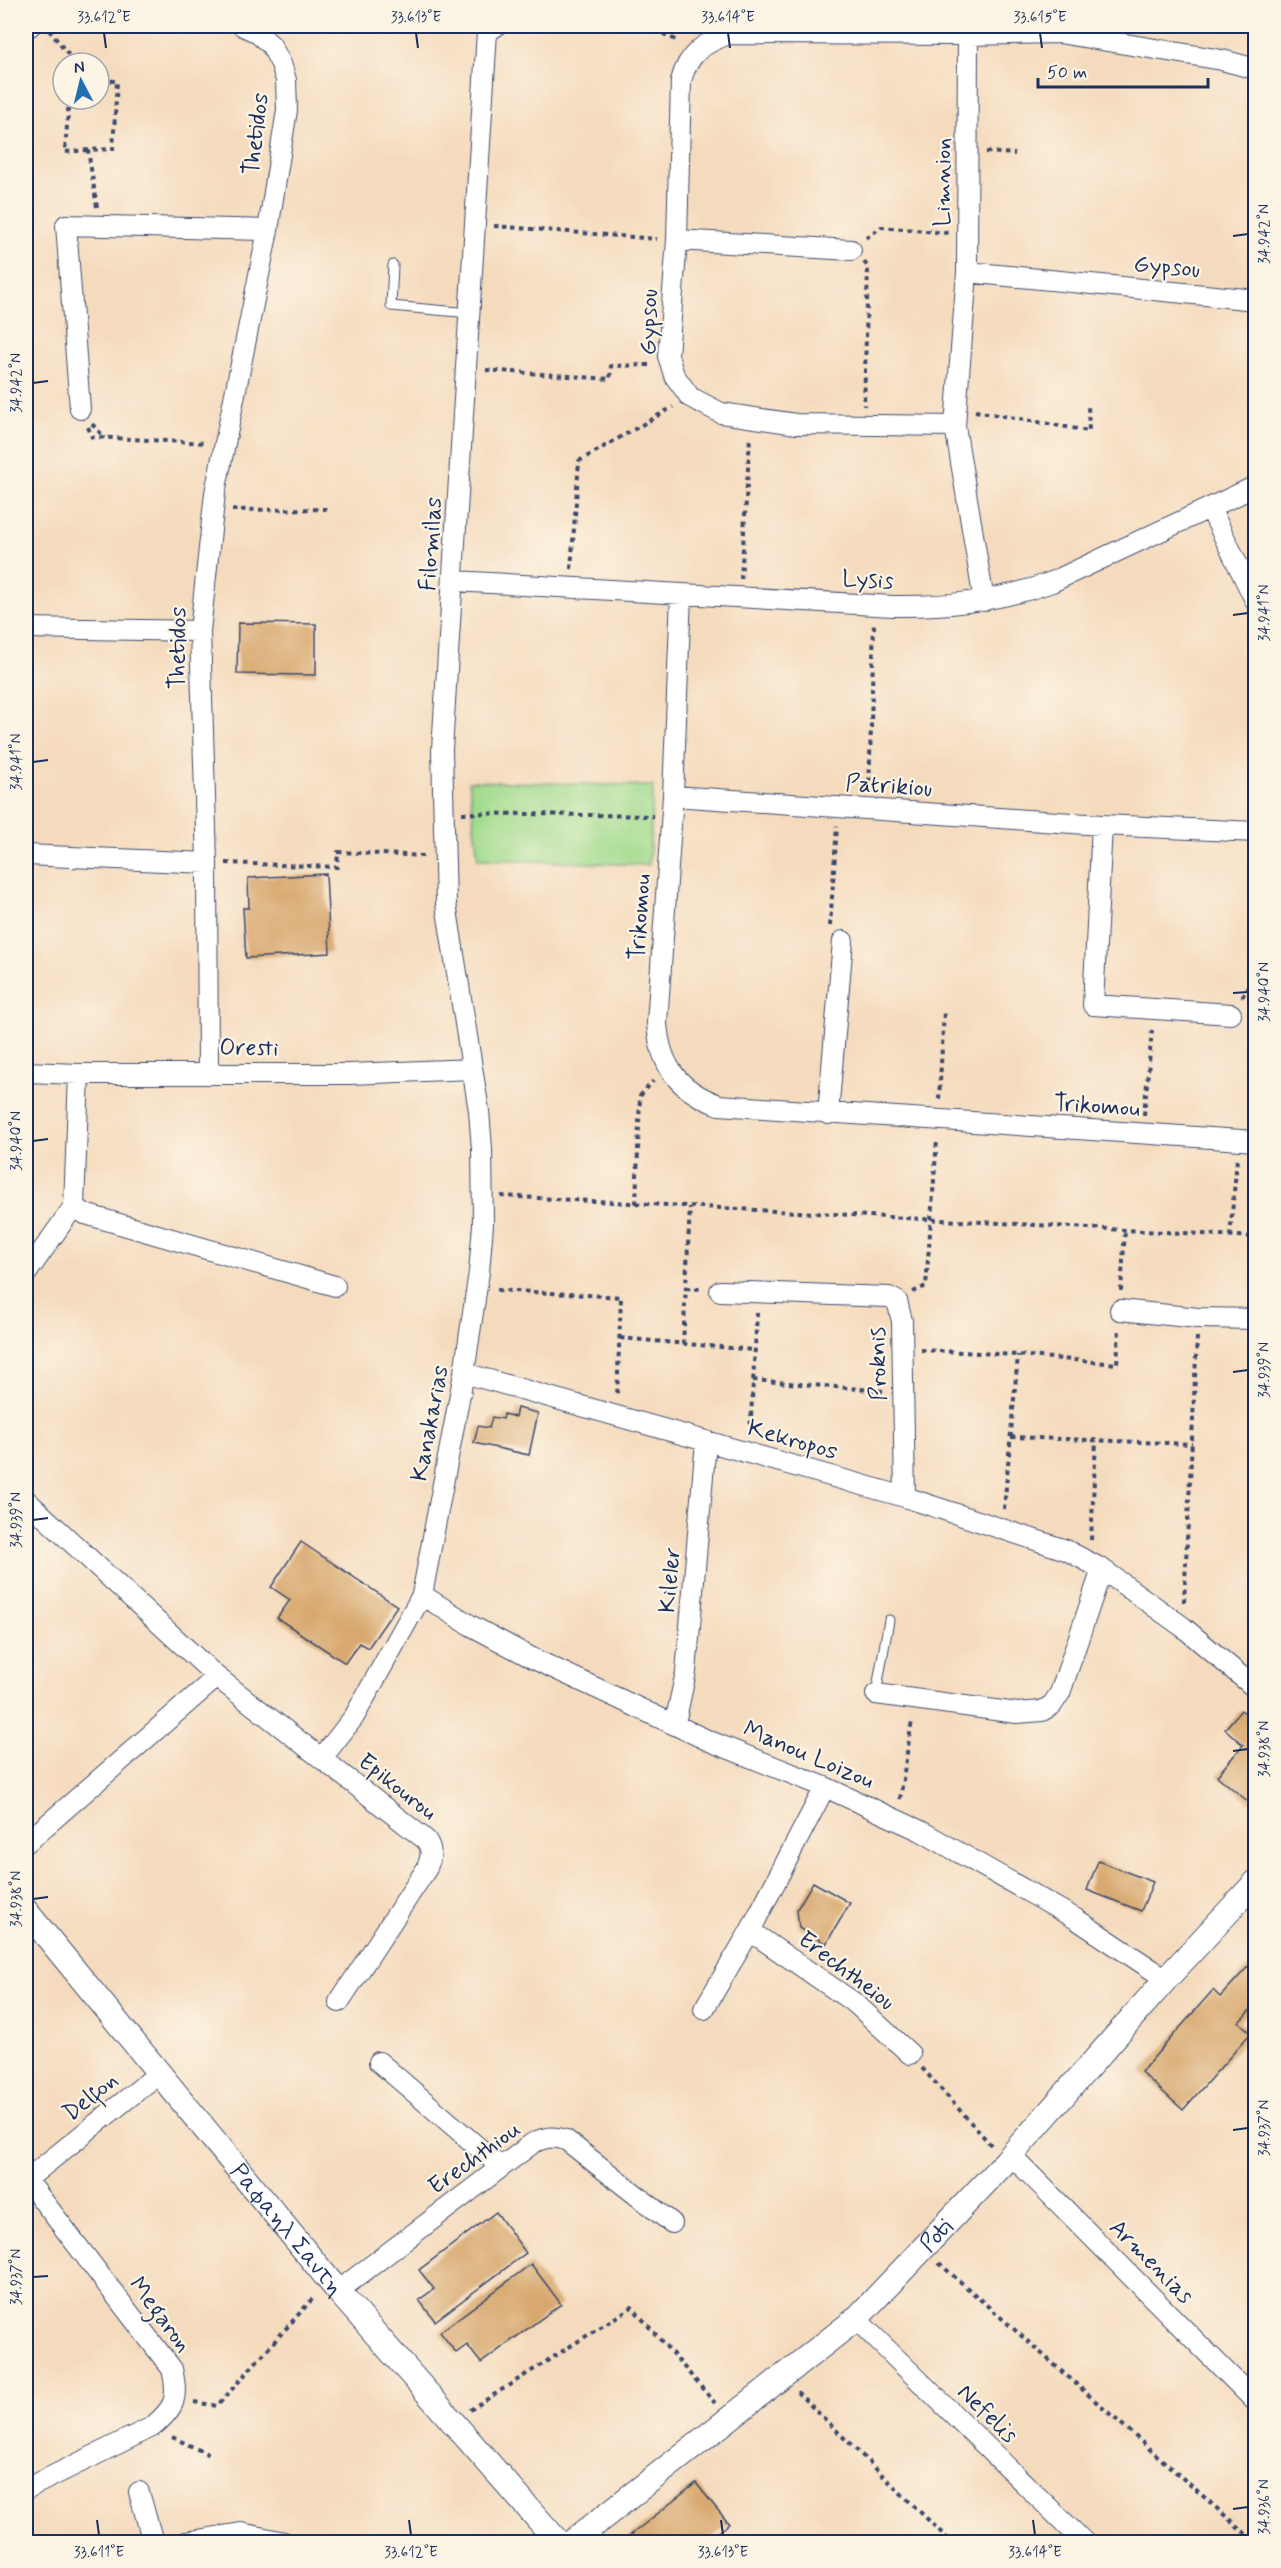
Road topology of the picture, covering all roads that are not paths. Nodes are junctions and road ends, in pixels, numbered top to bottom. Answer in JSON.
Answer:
{"nodes":[{"id":1,"x":30,"y":26,"type":"edge"},
{"id":2,"x":243,"y":26,"type":"edge"},
{"id":3,"x":496,"y":26,"type":"edge"},
{"id":4,"x":26,"y":27,"type":"edge"},
{"id":5,"x":968,"y":35,"type":"junction"},
{"id":6,"x":1256,"y":69,"type":"edge"},
{"id":7,"x":268,"y":230,"type":"junction"},
{"id":8,"x":677,"y":240,"type":"junction"},
{"id":9,"x":851,"y":250,"type":"road end"},
{"id":10,"x":393,"y":265,"type":"dead end"},
{"id":11,"x":967,"y":273,"type":"junction"},
{"id":12,"x":1256,"y":300,"type":"edge"},
{"id":13,"x":470,"y":313,"type":"junction"},
{"id":14,"x":80,"y":410,"type":"road end"},
{"id":15,"x":956,"y":417,"type":"junction"},
{"id":16,"x":1256,"y":486,"type":"edge"},
{"id":17,"x":1210,"y":508,"type":"junction"},
{"id":18,"x":454,"y":581,"type":"junction"},
{"id":19,"x":681,"y":595,"type":"junction"},
{"id":20,"x":984,"y":602,"type":"junction"},
{"id":21,"x":1256,"y":602,"type":"edge"},
{"id":22,"x":26,"y":628,"type":"edge"},
{"id":23,"x":200,"y":631,"type":"junction"},
{"id":24,"x":673,"y":796,"type":"junction"},
{"id":25,"x":1102,"y":825,"type":"junction"},
{"id":26,"x":1256,"y":832,"type":"edge"},
{"id":27,"x":26,"y":855,"type":"edge"},
{"id":28,"x":207,"y":863,"type":"junction"},
{"id":29,"x":843,"y":940,"type":"road end"},
{"id":30,"x":1231,"y":1014,"type":"dead end"},
{"id":31,"x":472,"y":1069,"type":"junction"},
{"id":32,"x":26,"y":1072,"type":"edge"},
{"id":33,"x":208,"y":1072,"type":"junction"},
{"id":34,"x":79,"y":1074,"type":"junction"},
{"id":35,"x":828,"y":1114,"type":"junction"},
{"id":36,"x":1247,"y":1140,"type":"edge"},
{"id":37,"x":74,"y":1206,"type":"junction"},
{"id":38,"x":26,"y":1274,"type":"edge"},
{"id":39,"x":335,"y":1286,"type":"dead end"},
{"id":40,"x":720,"y":1291,"type":"dead end"},
{"id":41,"x":1120,"y":1310,"type":"dead end"},
{"id":42,"x":1256,"y":1319,"type":"edge"},
{"id":43,"x":464,"y":1373,"type":"junction"},
{"id":44,"x":706,"y":1441,"type":"junction"},
{"id":45,"x":905,"y":1497,"type":"junction"},
{"id":46,"x":26,"y":1500,"type":"edge"},
{"id":47,"x":1096,"y":1565,"type":"junction"},
{"id":48,"x":422,"y":1595,"type":"junction"},
{"id":49,"x":889,"y":1620,"type":"dead end"},
{"id":50,"x":217,"y":1677,"type":"junction"},
{"id":51,"x":1256,"y":1689,"type":"edge"},
{"id":52,"x":876,"y":1694,"type":"joint"},
{"id":53,"x":675,"y":1723,"type":"junction"},
{"id":54,"x":322,"y":1758,"type":"junction"},
{"id":55,"x":825,"y":1787,"type":"junction"},
{"id":56,"x":26,"y":1843,"type":"edge"},
{"id":57,"x":1256,"y":1882,"type":"edge"},
{"id":58,"x":26,"y":1911,"type":"edge"},
{"id":59,"x":750,"y":1931,"type":"junction"},
{"id":60,"x":1166,"y":1979,"type":"junction"},
{"id":61,"x":339,"y":2002,"type":"dead end"},
{"id":62,"x":704,"y":2009,"type":"dead end"},
{"id":63,"x":910,"y":2054,"type":"road end"},
{"id":64,"x":379,"y":2062,"type":"dead end"},
{"id":65,"x":158,"y":2074,"type":"junction"},
{"id":66,"x":1008,"y":2158,"type":"junction"},
{"id":67,"x":501,"y":2167,"type":"junction"},
{"id":68,"x":26,"y":2180,"type":"edge"},
{"id":69,"x":672,"y":2223,"type":"dead end"},
{"id":70,"x":333,"y":2286,"type":"junction"},
{"id":71,"x":856,"y":2319,"type":"junction"},
{"id":72,"x":1256,"y":2402,"type":"edge"},
{"id":73,"x":26,"y":2489,"type":"edge"},
{"id":74,"x":139,"y":2493,"type":"dead end"},
{"id":75,"x":153,"y":2542,"type":"edge"},
{"id":76,"x":185,"y":2542,"type":"edge"},
{"id":77,"x":284,"y":2542,"type":"edge"},
{"id":78,"x":558,"y":2542,"type":"edge"},
{"id":79,"x":573,"y":2542,"type":"edge"},
{"id":80,"x":1084,"y":2542,"type":"edge"}],
"edges":[{"from":1,"to":4,"type":"street"},
{"from":2,"to":7,"type":"street","name":"Thetidos"},
{"from":3,"to":13,"type":"street","name":"Filomilas"},
{"from":5,"to":6,"type":"street"},
{"from":5,"to":8,"type":"street","name":"Gypsou"},
{"from":5,"to":11,"type":"street","name":"Limnion"},
{"from":7,"to":14,"type":"street"},
{"from":7,"to":23,"type":"street","name":"Thetidos"},
{"from":8,"to":9,"type":"street"},
{"from":8,"to":15,"type":"street","name":"Gypsou"},
{"from":10,"to":13,"type":"lane"},
{"from":11,"to":12,"type":"street","name":"Gypsou"},
{"from":11,"to":15,"type":"street","name":"Limnion"},
{"from":13,"to":18,"type":"street","name":"Filomilas"},
{"from":15,"to":20,"type":"street","name":"Limnion"},
{"from":16,"to":17,"type":"street","name":"Lysis"},
{"from":17,"to":20,"type":"street","name":"Lysis"},
{"from":17,"to":21,"type":"street"},
{"from":18,"to":19,"type":"street","name":"Lysis"},
{"from":18,"to":31,"type":"street","name":"Filomilas"},
{"from":19,"to":20,"type":"street","name":"Lysis"},
{"from":19,"to":24,"type":"street","name":"Trikomou"},
{"from":22,"to":23,"type":"street"},
{"from":23,"to":28,"type":"street","name":"Thetidos"},
{"from":24,"to":25,"type":"street","name":"Patrikiou"},
{"from":24,"to":35,"type":"street","name":"Trikomou"},
{"from":25,"to":26,"type":"street","name":"Patrikiou"},
{"from":25,"to":30,"type":"street"},
{"from":27,"to":28,"type":"street"},
{"from":28,"to":33,"type":"street","name":"Thetidos"},
{"from":29,"to":35,"type":"street"},
{"from":31,"to":33,"type":"street","name":"Oresti"},
{"from":31,"to":43,"type":"street","name":"Kanakarias"},
{"from":32,"to":34,"type":"street","name":"Oresti"},
{"from":33,"to":34,"type":"street","name":"Oresti"},
{"from":34,"to":37,"type":"street"},
{"from":35,"to":36,"type":"street","name":"Trikomou"},
{"from":37,"to":38,"type":"street"},
{"from":37,"to":39,"type":"street"},
{"from":40,"to":45,"type":"street","name":"Proknis"},
{"from":41,"to":42,"type":"street"},
{"from":43,"to":44,"type":"street","name":"Kekropos"},
{"from":43,"to":48,"type":"street","name":"Kanakarias"},
{"from":44,"to":45,"type":"street","name":"Kekropos"},
{"from":44,"to":53,"type":"street","name":"Kileler"},
{"from":45,"to":47,"type":"street","name":"Kekropos"},
{"from":46,"to":50,"type":"street","name":"Epikourou"},
{"from":47,"to":51,"type":"street","name":"Kekropos"},
{"from":47,"to":52,"type":"street"},
{"from":48,"to":53,"type":"street","name":"Manou Loizou"},
{"from":48,"to":54,"type":"street","name":"Kanakarias"},
{"from":49,"to":52,"type":"lane"},
{"from":50,"to":54,"type":"street","name":"Epikourou"},
{"from":50,"to":56,"type":"street"},
{"from":53,"to":55,"type":"street","name":"Manou Loizou"},
{"from":54,"to":61,"type":"street","name":"Epikourou"},
{"from":55,"to":59,"type":"street"},
{"from":55,"to":60,"type":"street","name":"Manou Loizou"},
{"from":57,"to":60,"type":"street","name":"Poti"},
{"from":58,"to":65,"type":"street","name":"Ραφαηλ Σαντη"},
{"from":59,"to":62,"type":"street"},
{"from":59,"to":63,"type":"street","name":"Erechtheiou"},
{"from":60,"to":66,"type":"street","name":"Poti"},
{"from":64,"to":67,"type":"street"},
{"from":65,"to":68,"type":"street","name":"Delfon"},
{"from":65,"to":70,"type":"street","name":"Ραφαηλ Σαντη"},
{"from":66,"to":71,"type":"street","name":"Poti"},
{"from":66,"to":72,"type":"street","name":"Armenias"},
{"from":67,"to":69,"type":"street","name":"Erechthiou"},
{"from":67,"to":70,"type":"street","name":"Erechthiou"},
{"from":68,"to":73,"type":"street","name":"Megaron"},
{"from":70,"to":78,"type":"street","name":"Ραφαηλ Σαντη"},
{"from":71,"to":79,"type":"street","name":"Poti"},
{"from":71,"to":80,"type":"street","name":"Nefelis"},
{"from":74,"to":75,"type":"street"},
{"from":76,"to":77,"type":"street"}]}
